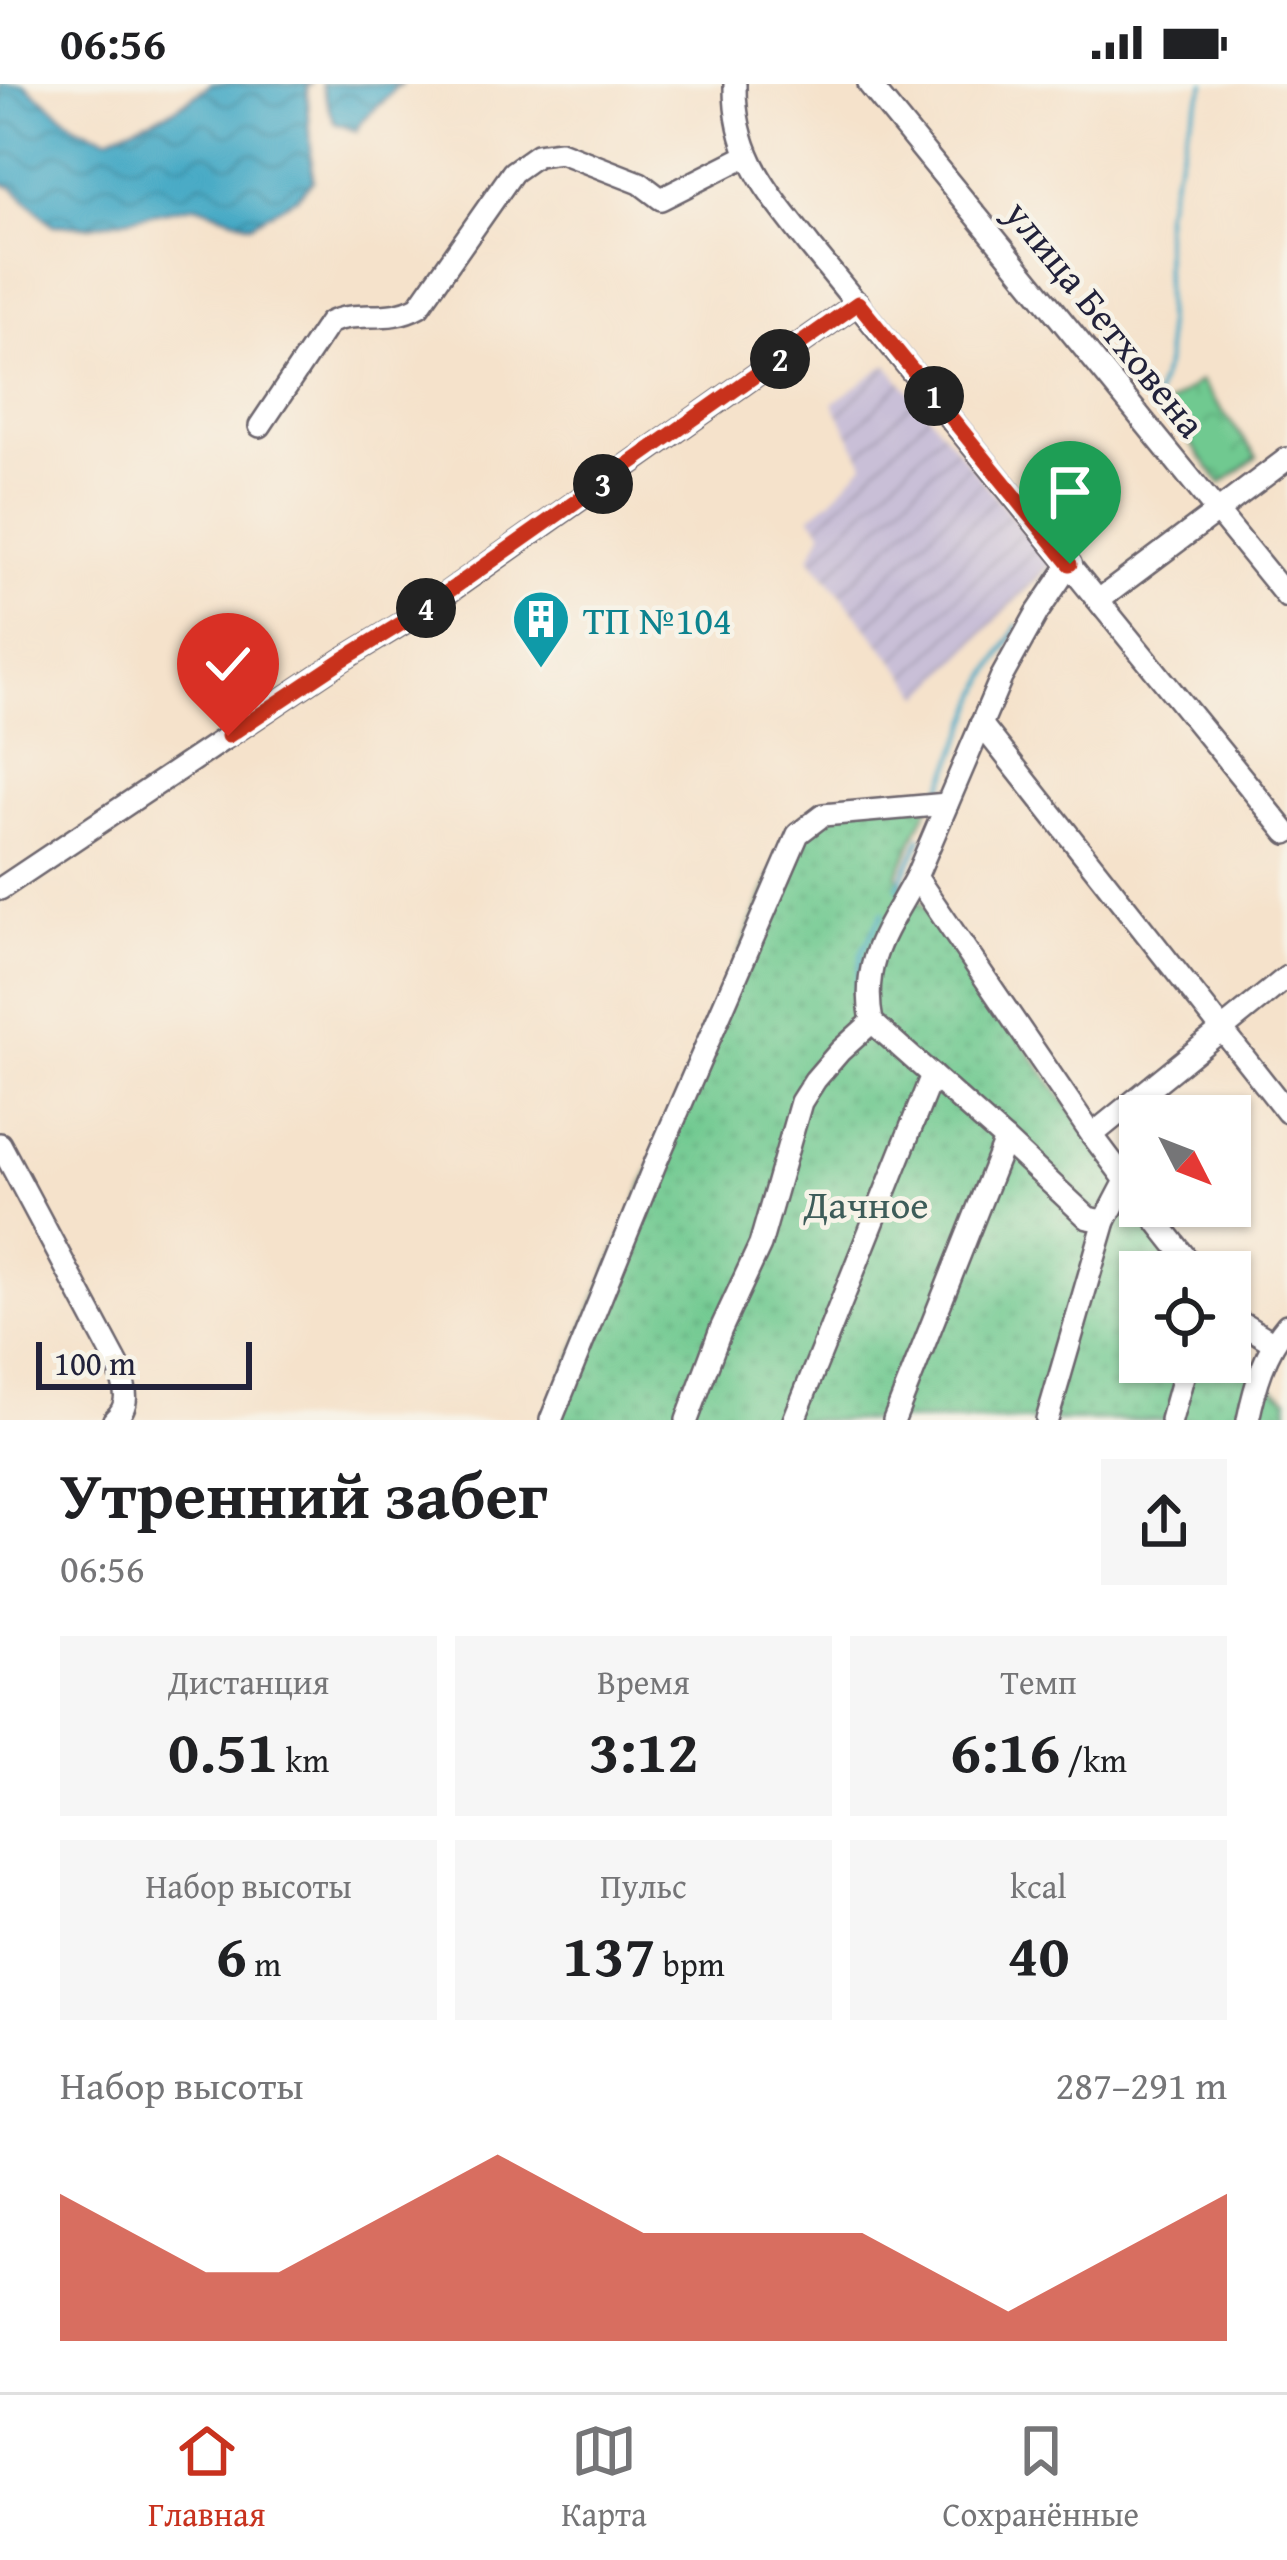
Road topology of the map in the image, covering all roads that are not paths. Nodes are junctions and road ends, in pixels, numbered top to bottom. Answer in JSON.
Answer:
{"nodes":[{"id":1,"x":735,"y":84,"type":"edge"},
{"id":2,"x":869,"y":84,"type":"edge"},
{"id":3,"x":746,"y":156,"type":"junction"},
{"id":4,"x":858,"y":303,"type":"junction"},
{"id":5,"x":260,"y":426,"type":"dead end"},
{"id":6,"x":1287,"y":459,"type":"edge"},
{"id":7,"x":1216,"y":510,"type":"junction"},
{"id":8,"x":1070,"y":564,"type":"junction"},
{"id":9,"x":1287,"y":597,"type":"edge"},
{"id":10,"x":1099,"y":600,"type":"junction"},
{"id":11,"x":981,"y":724,"type":"junction"},
{"id":12,"x":947,"y":804,"type":"junction"},
{"id":13,"x":1287,"y":832,"type":"edge"},
{"id":14,"x":916,"y":877,"type":"junction"},
{"id":15,"x":0,"y":889,"type":"edge"},
{"id":16,"x":1287,"y":977,"type":"edge"},
{"id":17,"x":872,"y":1022,"type":"junction"},
{"id":18,"x":1223,"y":1030,"type":"junction"},
{"id":19,"x":932,"y":1075,"type":"junction"},
{"id":20,"x":1287,"y":1112,"type":"edge"},
{"id":21,"x":1092,"y":1135,"type":"junction"},
{"id":22,"x":1005,"y":1139,"type":"junction"},
{"id":23,"x":0,"y":1144,"type":"edge"},
{"id":24,"x":1119,"y":1171,"type":"edge"},
{"id":25,"x":1119,"y":1209,"type":"edge"},
{"id":26,"x":1105,"y":1220,"type":"junction"},
{"id":27,"x":1162,"y":1227,"type":"edge"},
{"id":28,"x":1181,"y":1251,"type":"edge"},
{"id":29,"x":1251,"y":1326,"type":"edge"},
{"id":30,"x":1280,"y":1334,"type":"edge"},
{"id":31,"x":1181,"y":1383,"type":"edge"},
{"id":32,"x":114,"y":1420,"type":"edge"},
{"id":33,"x":551,"y":1420,"type":"edge"},
{"id":34,"x":686,"y":1420,"type":"edge"},
{"id":35,"x":794,"y":1420,"type":"edge"},
{"id":36,"x":894,"y":1420,"type":"edge"},
{"id":37,"x":1047,"y":1420,"type":"edge"},
{"id":38,"x":1171,"y":1420,"type":"edge"},
{"id":39,"x":1248,"y":1420,"type":"edge"}],
"edges":[{"from":1,"to":3,"type":"street"},
{"from":2,"to":7,"type":"street","name":"улица Бетховена"},
{"from":3,"to":4,"type":"street"},
{"from":3,"to":5,"type":"street"},
{"from":4,"to":8,"type":"street"},
{"from":4,"to":15,"type":"street"},
{"from":6,"to":7,"type":"street"},
{"from":7,"to":9,"type":"street","name":"улица Бетховена"},
{"from":7,"to":10,"type":"street"},
{"from":8,"to":10,"type":"street"},
{"from":8,"to":11,"type":"street"},
{"from":10,"to":13,"type":"street"},
{"from":11,"to":12,"type":"street"},
{"from":11,"to":18,"type":"street"},
{"from":12,"to":14,"type":"street"},
{"from":12,"to":33,"type":"street"},
{"from":14,"to":17,"type":"street"},
{"from":14,"to":21,"type":"street"},
{"from":16,"to":18,"type":"street"},
{"from":17,"to":19,"type":"street"},
{"from":17,"to":34,"type":"street"},
{"from":18,"to":20,"type":"street"},
{"from":18,"to":21,"type":"street"},
{"from":19,"to":22,"type":"street"},
{"from":19,"to":35,"type":"street"},
{"from":21,"to":24,"type":"street"},
{"from":22,"to":26,"type":"street"},
{"from":22,"to":36,"type":"street"},
{"from":23,"to":32,"type":"street"},
{"from":25,"to":26,"type":"street"},
{"from":26,"to":37,"type":"street"},
{"from":27,"to":28,"type":"street"},
{"from":29,"to":30,"type":"street"},
{"from":30,"to":39,"type":"street"},
{"from":31,"to":38,"type":"street"}]}
